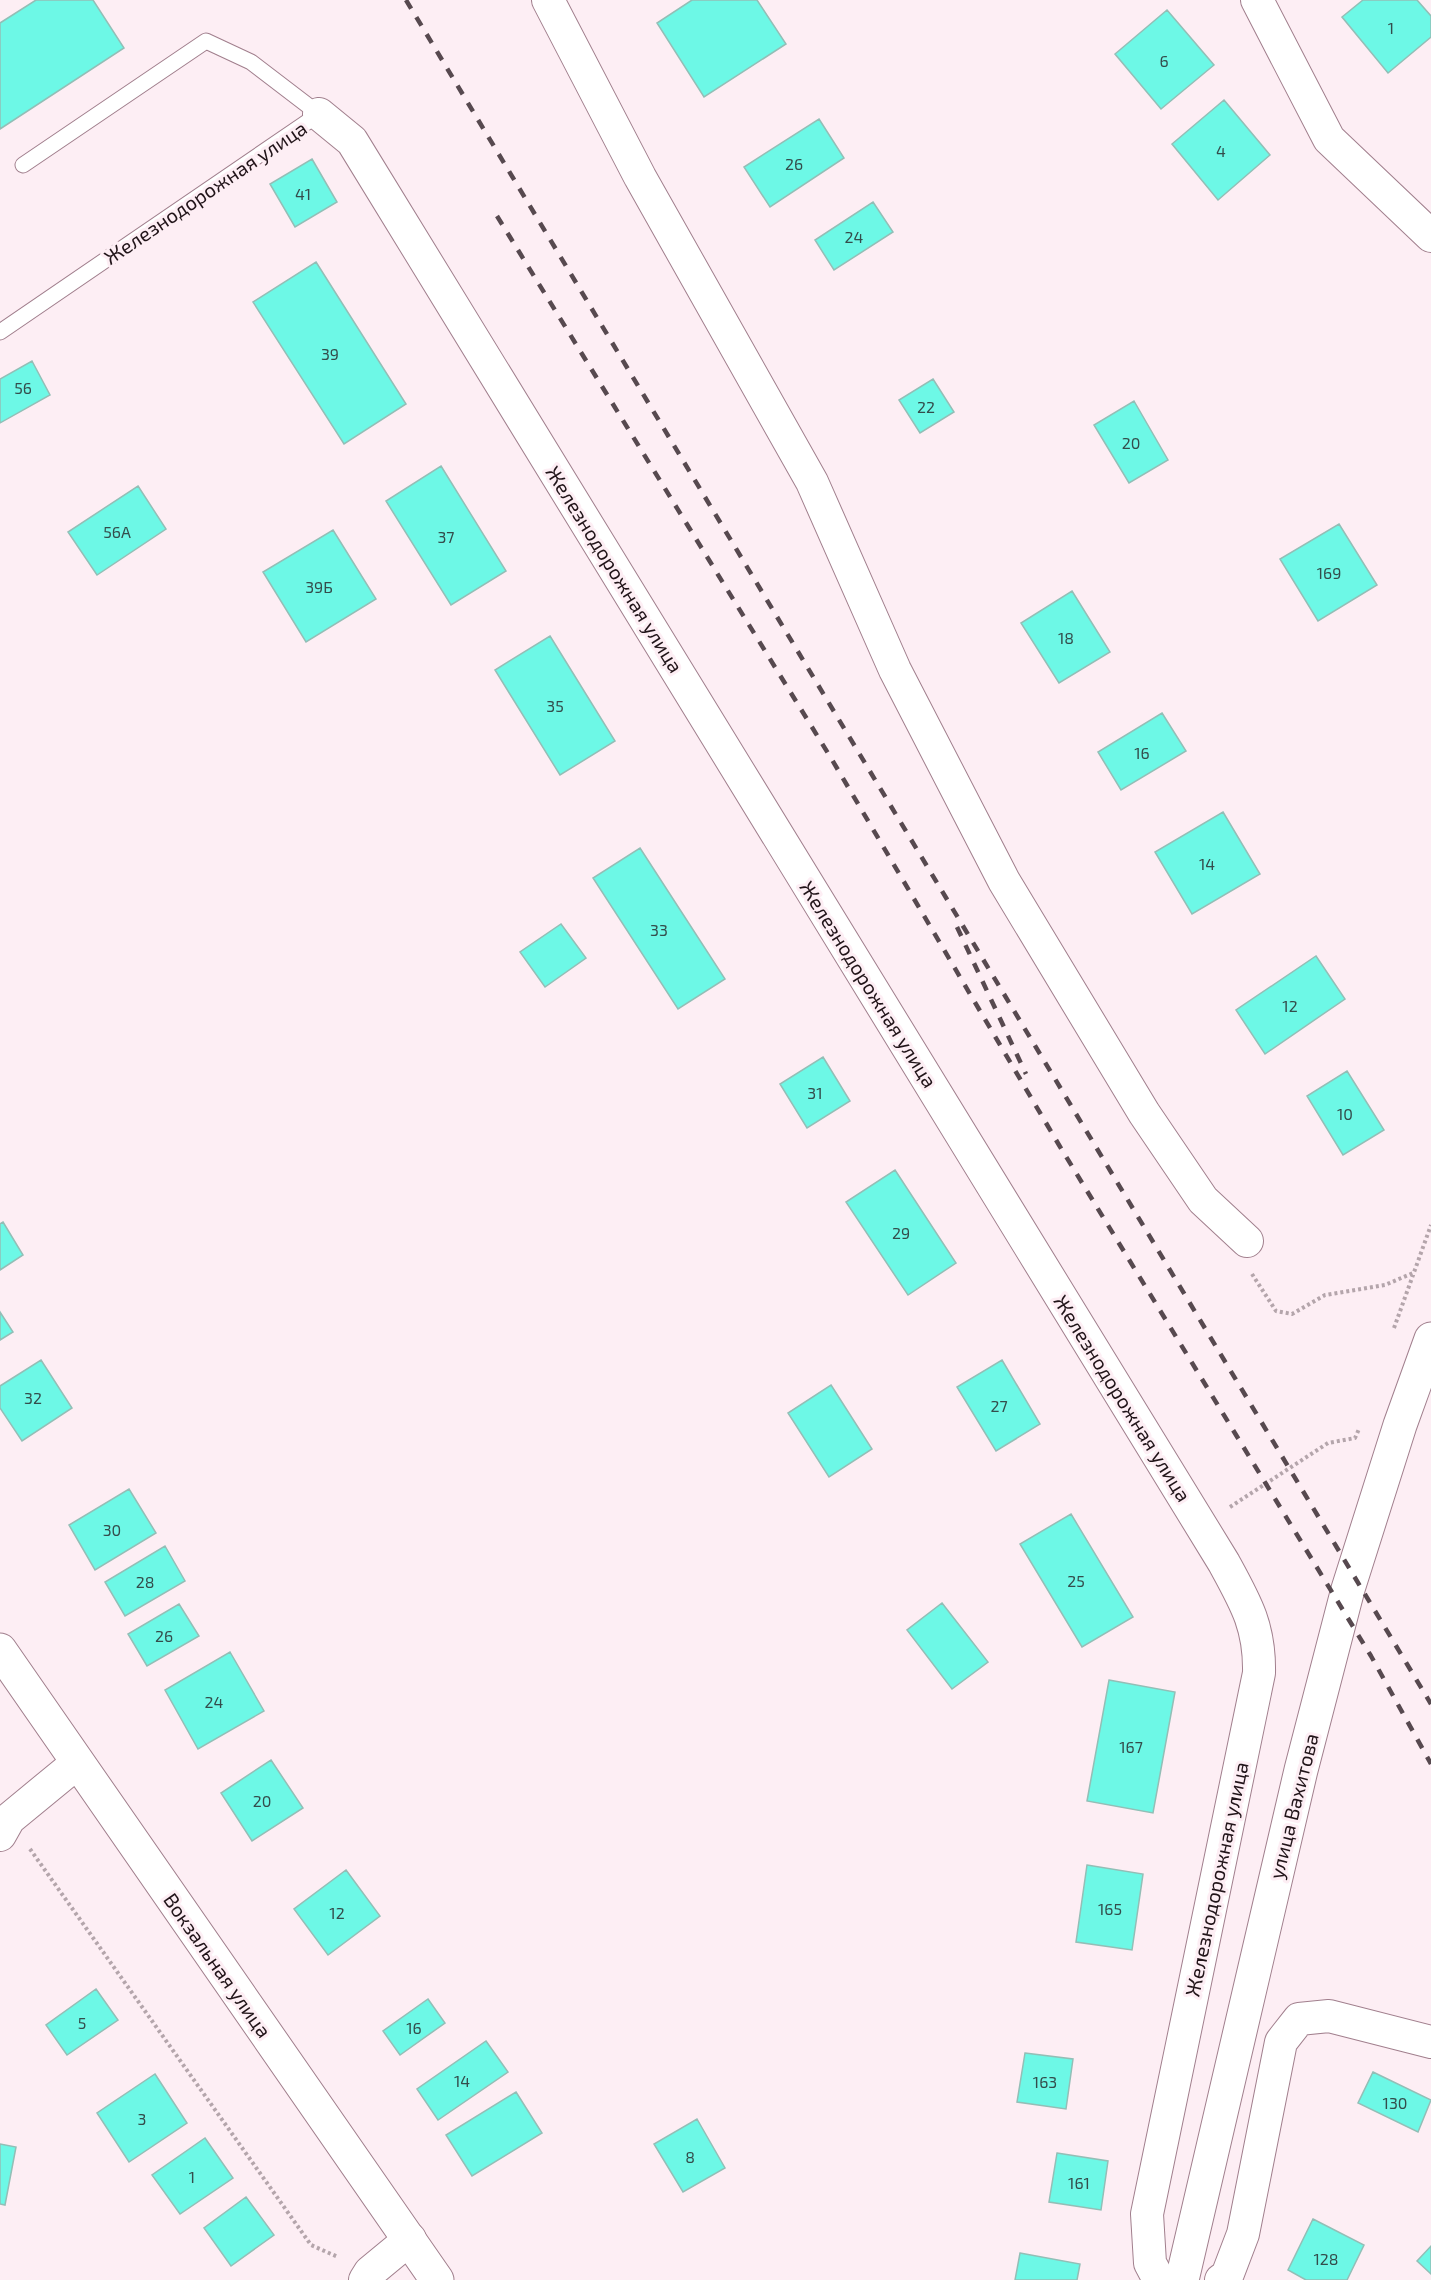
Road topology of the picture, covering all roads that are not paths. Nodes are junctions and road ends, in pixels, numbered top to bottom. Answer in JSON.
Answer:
{"nodes":[{"id":1,"x":548,"y":0,"type":"edge"},
{"id":2,"x":1257,"y":0,"type":"edge"},
{"id":3,"x":319,"y":114,"type":"junction"},
{"id":4,"x":23,"y":165,"type":"dead end"},
{"id":5,"x":1431,"y":236,"type":"edge"},
{"id":6,"x":0,"y":332,"type":"edge"},
{"id":7,"x":1247,"y":1241,"type":"road end"},
{"id":8,"x":1431,"y":1339,"type":"edge"},
{"id":9,"x":0,"y":1650,"type":"edge"},
{"id":10,"x":77,"y":1763,"type":"junction"},
{"id":11,"x":4,"y":1827,"type":"edge"},
{"id":12,"x":1431,"y":2042,"type":"edge"},
{"id":13,"x":410,"y":2239,"type":"junction"},
{"id":14,"x":368,"y":2276,"type":"edge"},
{"id":15,"x":437,"y":2280,"type":"edge"},
{"id":16,"x":1159,"y":2280,"type":"edge"},
{"id":17,"x":1182,"y":2280,"type":"edge"},
{"id":18,"x":1221,"y":2280,"type":"edge"}],
"edges":[{"from":1,"to":7,"type":"street"},
{"from":2,"to":5,"type":"street"},
{"from":3,"to":4,"type":"lane"},
{"from":3,"to":6,"type":"lane","name":"Железнодорожная улица"},
{"from":3,"to":16,"type":"street","name":"Железнодорожная улица"},
{"from":8,"to":17,"type":"main road","name":"улица Вахитова"},
{"from":9,"to":10,"type":"main road","name":"Вокзальная улица"},
{"from":10,"to":11,"type":"street"},
{"from":10,"to":13,"type":"main road","name":"Вокзальная улица"},
{"from":12,"to":18,"type":"street"},
{"from":13,"to":14,"type":"street"},
{"from":13,"to":15,"type":"main road","name":"Вокзальная улица"}]}
